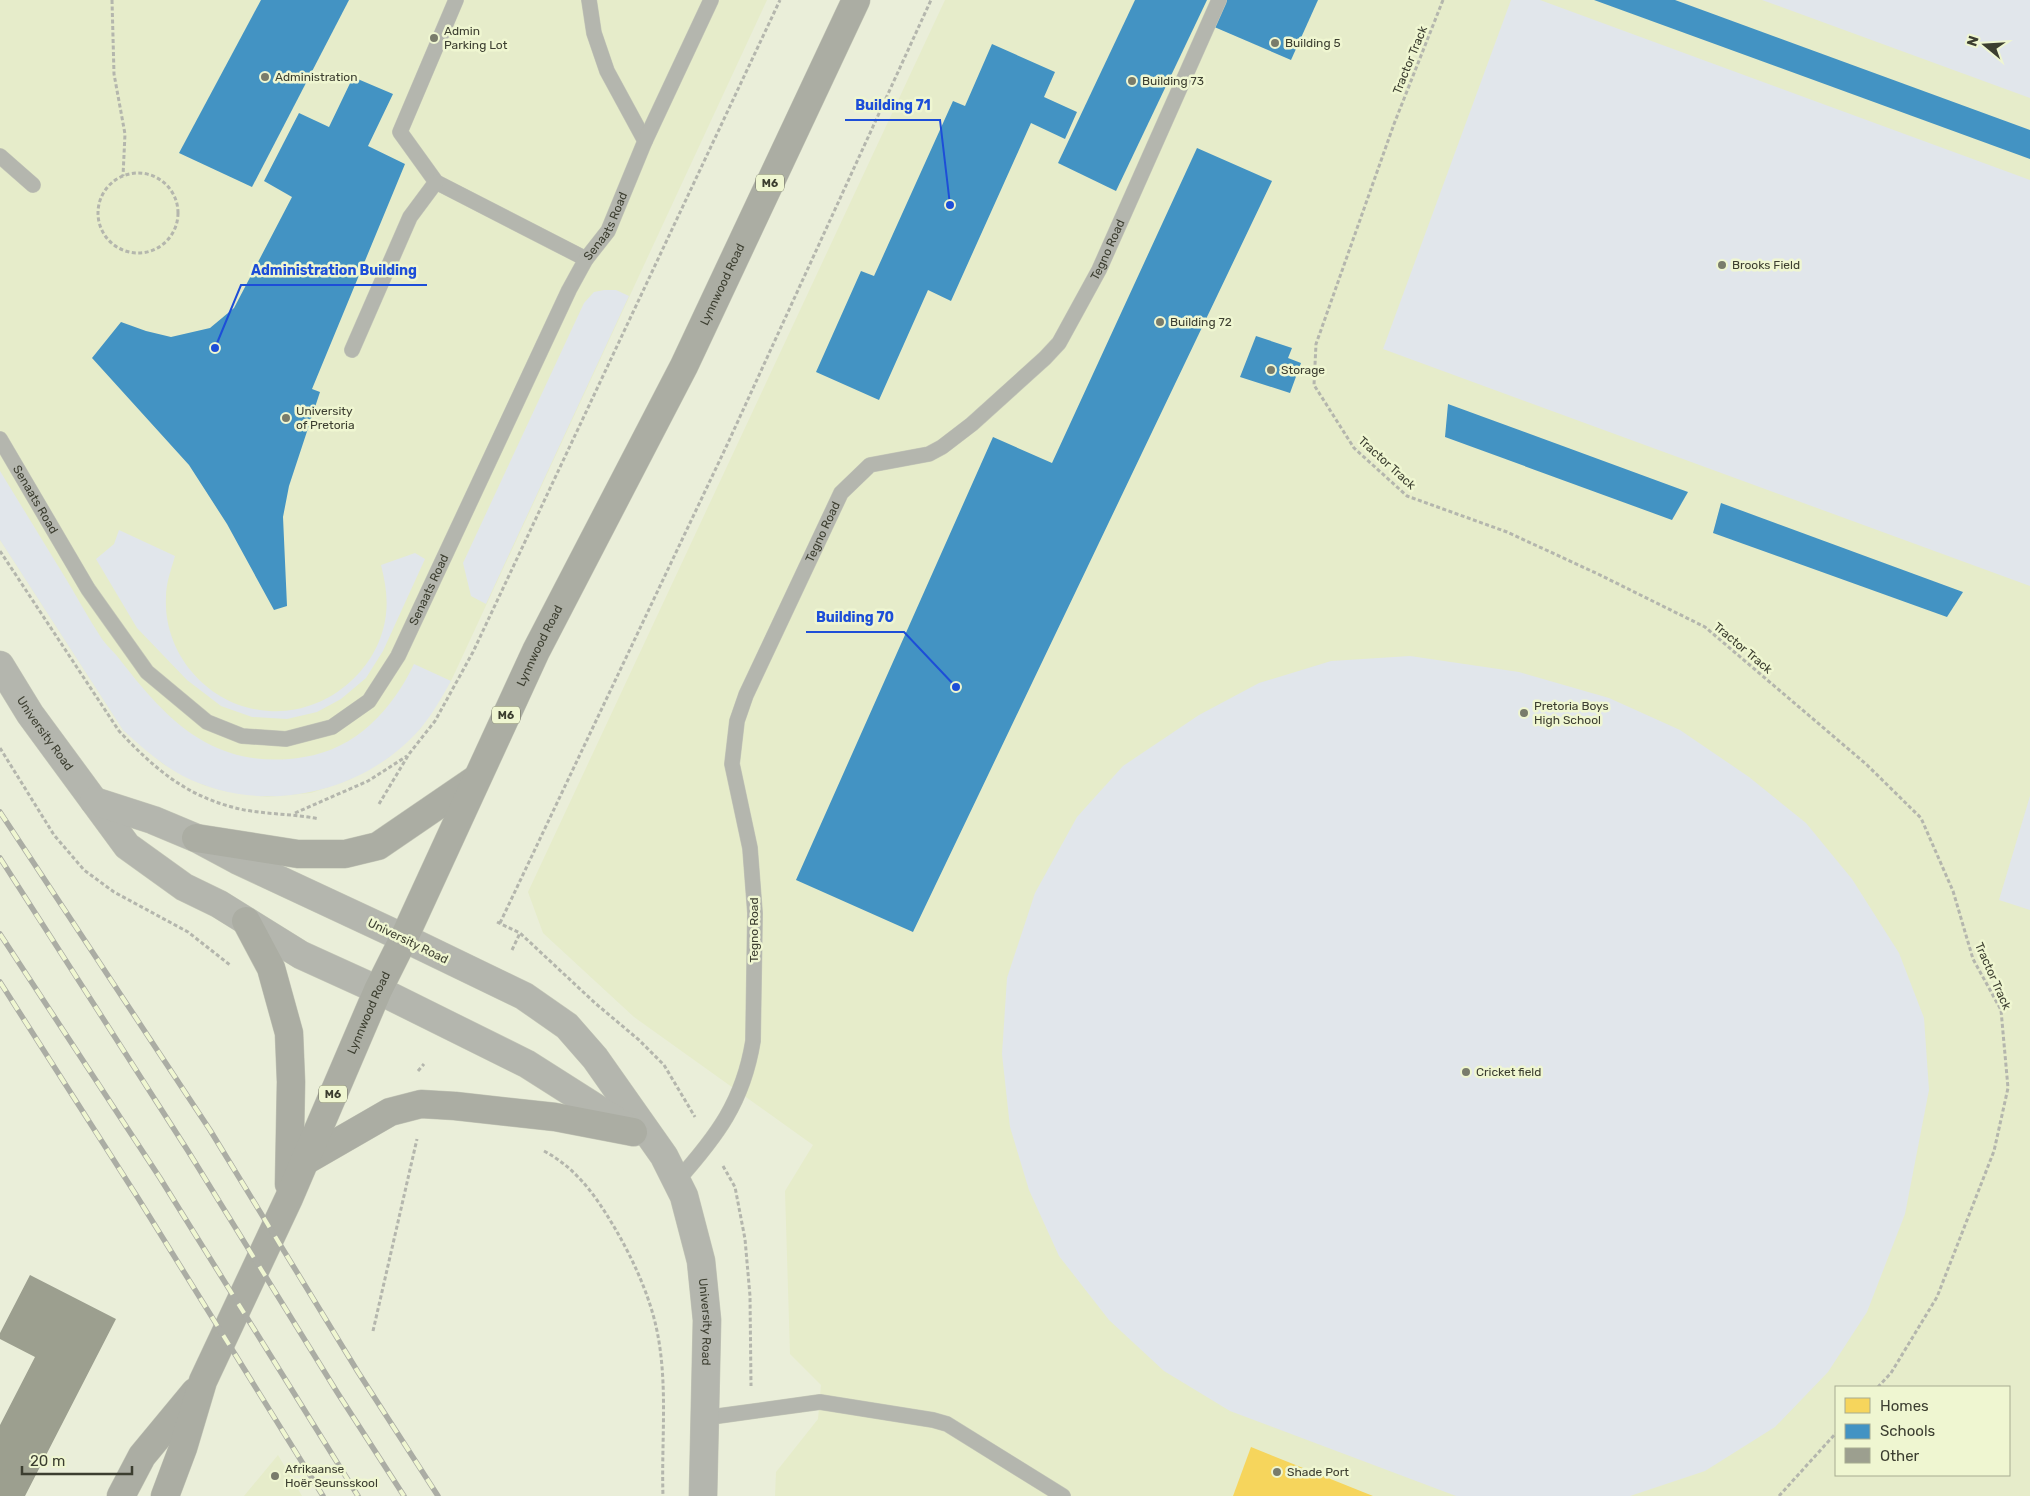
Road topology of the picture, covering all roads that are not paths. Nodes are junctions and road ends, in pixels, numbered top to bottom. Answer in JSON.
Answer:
{"nodes":[{"id":1,"x":456,"y":0,"type":"edge"},
{"id":2,"x":589,"y":0,"type":"edge"},
{"id":3,"x":711,"y":0,"type":"edge"},
{"id":4,"x":856,"y":0,"type":"edge"},
{"id":5,"x":1219,"y":0,"type":"edge"},
{"id":6,"x":645,"y":141,"type":"junction"},
{"id":7,"x":0,"y":156,"type":"edge"},
{"id":8,"x":436,"y":182,"type":"junction"},
{"id":9,"x":33,"y":185,"type":"dead end"},
{"id":10,"x":586,"y":259,"type":"junction"},
{"id":11,"x":352,"y":350,"type":"dead end"},
{"id":12,"x":0,"y":439,"type":"edge"},
{"id":13,"x":0,"y":664,"type":"edge"},
{"id":14,"x":477,"y":779,"type":"junction"},
{"id":15,"x":94,"y":801,"type":"junction"},
{"id":16,"x":196,"y":838,"type":"junction"},
{"id":17,"x":246,"y":921,"type":"junction"},
{"id":18,"x":404,"y":938,"type":"junction"},
{"id":19,"x":378,"y":990,"type":"junction"},
{"id":20,"x":633,"y":1132,"type":"junction"},
{"id":21,"x":664,"y":1156,"type":"junction"},
{"id":22,"x":305,"y":1161,"type":"junction"},
{"id":23,"x":678,"y":1181,"type":"junction"},
{"id":24,"x":289,"y":1198,"type":"junction"},
{"id":25,"x":203,"y":1381,"type":"junction"},
{"id":26,"x":704,"y":1418,"type":"junction"},
{"id":27,"x":121,"y":1496,"type":"edge"},
{"id":28,"x":165,"y":1496,"type":"edge"},
{"id":29,"x":703,"y":1496,"type":"edge"},
{"id":30,"x":1063,"y":1496,"type":"edge"}],
"edges":[{"from":1,"to":8,"type":"lane"},
{"from":2,"to":6,"type":"lane"},
{"from":3,"to":6,"type":"lane","name":"Senaats Road"},
{"from":4,"to":14,"type":"main road","name":"Lynnwood Road","number":"M6"},
{"from":5,"to":23,"type":"lane","name":"Tegno Road"},
{"from":6,"to":10,"type":"lane","name":"Senaats Road"},
{"from":7,"to":9,"type":"lane"},
{"from":8,"to":10,"type":"lane"},
{"from":8,"to":11,"type":"lane"},
{"from":10,"to":12,"type":"lane","name":"Senaats Road"},
{"from":13,"to":15,"type":"street","name":"University Road"},
{"from":14,"to":16,"type":"main road"},
{"from":14,"to":18,"type":"main road","name":"Lynnwood Road","number":"M6"},
{"from":15,"to":16,"type":"street","name":"University Road"},
{"from":15,"to":17,"type":"street","name":"University Road"},
{"from":16,"to":18,"type":"street","name":"University Road"},
{"from":17,"to":19,"type":"street","name":"University Road"},
{"from":17,"to":24,"type":"main road"},
{"from":18,"to":19,"type":"main road","name":"Lynnwood Road","number":"M6"},
{"from":18,"to":21,"type":"street","name":"University Road"},
{"from":19,"to":20,"type":"street","name":"University Road"},
{"from":19,"to":22,"type":"main road","name":"Lynnwood Road","number":"M6"},
{"from":20,"to":21,"type":"street","name":"University Road"},
{"from":20,"to":22,"type":"main road"},
{"from":21,"to":23,"type":"street","name":"University Road"},
{"from":22,"to":24,"type":"main road","name":"Lynnwood Road","number":"M6"},
{"from":23,"to":26,"type":"street","name":"University Road"},
{"from":24,"to":25,"type":"main road","name":"Lynnwood Road","number":"M6"},
{"from":25,"to":27,"type":"main road","name":"Lynnwood Road","number":"M6"},
{"from":25,"to":28,"type":"main road","name":"Lynnwood Road","number":"M6"},
{"from":26,"to":29,"type":"street","name":"University Road"},
{"from":26,"to":30,"type":"lane"}]}
